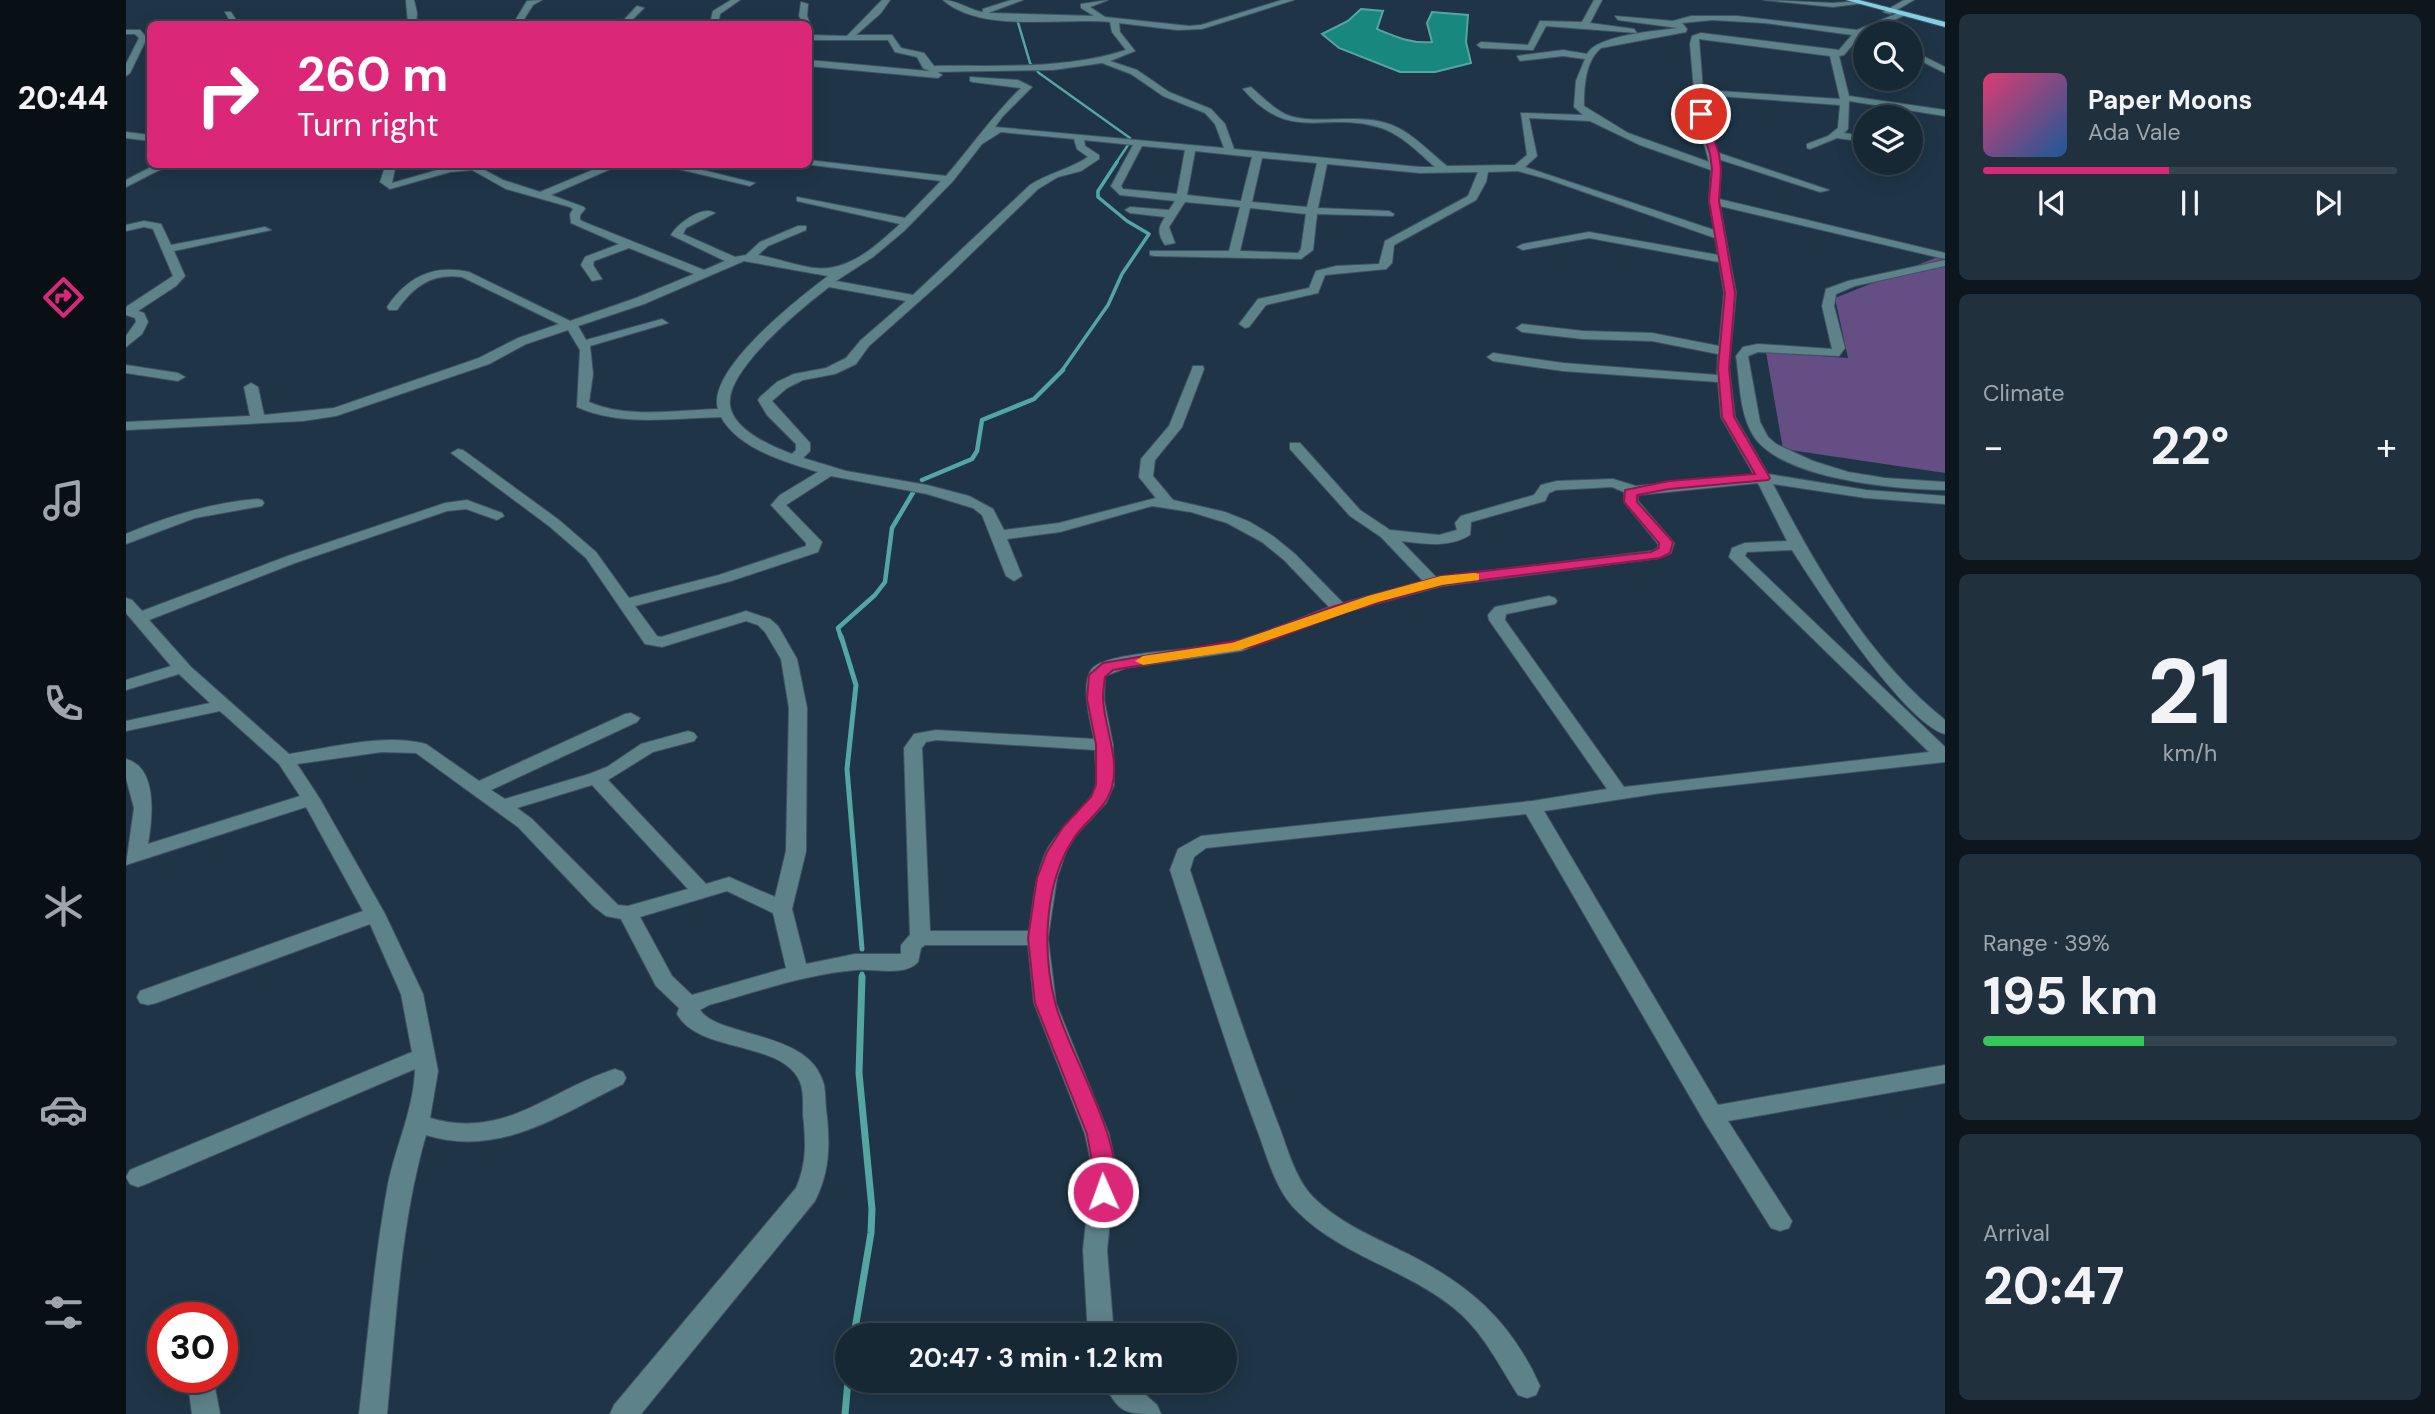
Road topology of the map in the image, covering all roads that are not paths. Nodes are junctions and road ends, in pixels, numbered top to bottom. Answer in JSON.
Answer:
{"nodes":[{"id":1,"x":410,"y":0,"type":"edge"},
{"id":2,"x":538,"y":0,"type":"edge"},
{"id":3,"x":736,"y":0,"type":"edge"},
{"id":4,"x":886,"y":0,"type":"edge"},
{"id":5,"x":947,"y":0,"type":"edge"},
{"id":6,"x":1019,"y":0,"type":"edge"},
{"id":7,"x":1104,"y":0,"type":"edge"},
{"id":8,"x":1290,"y":0,"type":"edge"},
{"id":9,"x":1598,"y":0,"type":"edge"},
{"id":10,"x":1768,"y":0,"type":"edge"},
{"id":11,"x":1850,"y":0,"type":"edge"},
{"id":12,"x":1910,"y":0,"type":"edge"},
{"id":13,"x":1860,"y":3,"type":"junction"},
{"id":14,"x":804,"y":4,"type":"dead end"},
{"id":15,"x":640,"y":8,"type":"dead end"},
{"id":16,"x":1887,"y":12,"type":"junction"},
{"id":17,"x":979,"y":13,"type":"junction"},
{"id":18,"x":228,"y":14,"type":"dead end"},
{"id":19,"x":1901,"y":15,"type":"junction"},
{"id":20,"x":1611,"y":17,"type":"dead end"},
{"id":21,"x":1102,"y":19,"type":"junction"},
{"id":22,"x":1114,"y":20,"type":"junction"},
{"id":23,"x":235,"y":21,"type":"edge"},
{"id":24,"x":412,"y":21,"type":"edge"},
{"id":25,"x":519,"y":21,"type":"edge"},
{"id":26,"x":627,"y":21,"type":"edge"},
{"id":27,"x":715,"y":21,"type":"edge"},
{"id":28,"x":806,"y":21,"type":"edge"},
{"id":29,"x":1889,"y":21,"type":"edge"},
{"id":30,"x":1585,"y":25,"type":"junction"},
{"id":31,"x":1945,"y":26,"type":"edge"},
{"id":32,"x":1681,"y":27,"type":"junction"},
{"id":33,"x":126,"y":32,"type":"edge"},
{"id":34,"x":1661,"y":33,"type":"junction"},
{"id":35,"x":1701,"y":36,"type":"junction"},
{"id":36,"x":812,"y":37,"type":"edge"},
{"id":37,"x":850,"y":38,"type":"junction"},
{"id":38,"x":1853,"y":38,"type":"edge"},
{"id":39,"x":1853,"y":40,"type":"edge"},
{"id":40,"x":147,"y":42,"type":"edge"},
{"id":41,"x":140,"y":43,"type":"junction"},
{"id":42,"x":1481,"y":45,"type":"dead end"},
{"id":43,"x":1834,"y":54,"type":"junction"},
{"id":44,"x":147,"y":55,"type":"edge"},
{"id":45,"x":134,"y":56,"type":"junction"},
{"id":46,"x":1590,"y":57,"type":"junction"},
{"id":47,"x":1520,"y":58,"type":"dead end"},
{"id":48,"x":1923,"y":59,"type":"edge"},
{"id":49,"x":1104,"y":60,"type":"junction"},
{"id":50,"x":812,"y":63,"type":"edge"},
{"id":51,"x":1945,"y":70,"type":"edge"},
{"id":52,"x":126,"y":73,"type":"edge"},
{"id":53,"x":1248,"y":89,"type":"dead end"},
{"id":54,"x":1698,"y":92,"type":"junction"},
{"id":55,"x":1844,"y":100,"type":"junction"},
{"id":56,"x":1945,"y":113,"type":"edge"},
{"id":57,"x":1590,"y":118,"type":"junction"},
{"id":58,"x":986,"y":134,"type":"junction"},
{"id":59,"x":127,"y":135,"type":"edge"},
{"id":60,"x":1837,"y":135,"type":"junction"},
{"id":61,"x":1078,"y":136,"type":"junction"},
{"id":62,"x":1853,"y":137,"type":"edge"},
{"id":63,"x":147,"y":138,"type":"edge"},
{"id":64,"x":1138,"y":144,"type":"junction"},
{"id":65,"x":1810,"y":146,"type":"dead end"},
{"id":66,"x":1190,"y":149,"type":"junction"},
{"id":67,"x":1230,"y":153,"type":"junction"},
{"id":68,"x":1714,"y":154,"type":"junction"},
{"id":69,"x":1257,"y":156,"type":"junction"},
{"id":70,"x":1323,"y":161,"type":"junction"},
{"id":71,"x":812,"y":163,"type":"edge"},
{"id":72,"x":158,"y":168,"type":"edge"},
{"id":73,"x":390,"y":168,"type":"edge"},
{"id":74,"x":468,"y":168,"type":"edge"},
{"id":75,"x":474,"y":168,"type":"edge"},
{"id":76,"x":607,"y":168,"type":"edge"},
{"id":77,"x":681,"y":168,"type":"edge"},
{"id":78,"x":1484,"y":168,"type":"junction"},
{"id":79,"x":1518,"y":168,"type":"junction"},
{"id":80,"x":1716,"y":169,"type":"junction"},
{"id":81,"x":1445,"y":170,"type":"junction"},
{"id":82,"x":949,"y":179,"type":"junction"},
{"id":83,"x":750,"y":183,"type":"dead end"},
{"id":84,"x":126,"y":184,"type":"edge"},
{"id":85,"x":1825,"y":190,"type":"dead end"},
{"id":86,"x":543,"y":195,"type":"junction"},
{"id":87,"x":801,"y":199,"type":"dead end"},
{"id":88,"x":1181,"y":199,"type":"junction"},
{"id":89,"x":1714,"y":201,"type":"junction"},
{"id":90,"x":1244,"y":205,"type":"junction"},
{"id":91,"x":1130,"y":210,"type":"dead end"},
{"id":92,"x":1312,"y":211,"type":"junction"},
{"id":93,"x":710,"y":213,"type":"dead end"},
{"id":94,"x":1172,"y":214,"type":"junction"},
{"id":95,"x":1389,"y":215,"type":"dead end"},
{"id":96,"x":907,"y":222,"type":"junction"},
{"id":97,"x":126,"y":228,"type":"edge"},
{"id":98,"x":802,"y":228,"type":"dead end"},
{"id":99,"x":265,"y":230,"type":"dead end"},
{"id":100,"x":1719,"y":236,"type":"junction"},
{"id":101,"x":1169,"y":243,"type":"dead end"},
{"id":102,"x":629,"y":244,"type":"junction"},
{"id":103,"x":1522,"y":247,"type":"dead end"},
{"id":104,"x":168,"y":249,"type":"junction"},
{"id":105,"x":1154,"y":253,"type":"dead end"},
{"id":106,"x":1234,"y":254,"type":"junction"},
{"id":107,"x":1945,"y":256,"type":"edge"},
{"id":108,"x":749,"y":258,"type":"junction"},
{"id":109,"x":1725,"y":260,"type":"junction"},
{"id":110,"x":734,"y":261,"type":"junction"},
{"id":111,"x":1945,"y":263,"type":"edge"},
{"id":112,"x":843,"y":270,"type":"junction"},
{"id":113,"x":705,"y":274,"type":"junction"},
{"id":114,"x":596,"y":279,"type":"dead end"},
{"id":115,"x":826,"y":283,"type":"junction"},
{"id":116,"x":916,"y":299,"type":"junction"},
{"id":117,"x":393,"y":307,"type":"dead end"},
{"id":118,"x":128,"y":312,"type":"edge"},
{"id":119,"x":662,"y":323,"type":"dead end"},
{"id":120,"x":1245,"y":324,"type":"dead end"},
{"id":121,"x":572,"y":326,"type":"junction"},
{"id":122,"x":1522,"y":328,"type":"dead end"},
{"id":123,"x":126,"y":343,"type":"edge"},
{"id":124,"x":585,"y":344,"type":"junction"},
{"id":125,"x":1724,"y":351,"type":"junction"},
{"id":126,"x":1493,"y":356,"type":"dead end"},
{"id":127,"x":126,"y":369,"type":"edge"},
{"id":128,"x":1198,"y":369,"type":"dead end"},
{"id":129,"x":178,"y":377,"type":"dead end"},
{"id":130,"x":1725,"y":379,"type":"junction"},
{"id":131,"x":251,"y":387,"type":"dead end"},
{"id":132,"x":726,"y":413,"type":"junction"},
{"id":133,"x":258,"y":419,"type":"junction"},
{"id":134,"x":126,"y":426,"type":"edge"},
{"id":135,"x":1295,"y":446,"type":"dead end"},
{"id":136,"x":458,"y":453,"type":"dead end"},
{"id":137,"x":794,"y":458,"type":"junction"},
{"id":138,"x":829,"y":471,"type":"junction"},
{"id":139,"x":1763,"y":478,"type":"junction"},
{"id":140,"x":1945,"y":486,"type":"edge"},
{"id":141,"x":1636,"y":491,"type":"junction"},
{"id":142,"x":1945,"y":500,"type":"edge"},
{"id":143,"x":1167,"y":502,"type":"junction"},
{"id":144,"x":257,"y":503,"type":"dead end"},
{"id":145,"x":497,"y":516,"type":"dead end"},
{"id":146,"x":1386,"y":534,"type":"junction"},
{"id":147,"x":997,"y":536,"type":"junction"},
{"id":148,"x":126,"y":539,"type":"edge"},
{"id":149,"x":1797,"y":545,"type":"junction"},
{"id":150,"x":1014,"y":576,"type":"dead end"},
{"id":151,"x":1433,"y":583,"type":"junction"},
{"id":152,"x":638,"y":601,"type":"junction"},
{"id":153,"x":1549,"y":601,"type":"dead end"},
{"id":154,"x":1340,"y":609,"type":"junction"},
{"id":155,"x":130,"y":610,"type":"edge"},
{"id":156,"x":182,"y":668,"type":"junction"},
{"id":157,"x":126,"y":685,"type":"edge"},
{"id":158,"x":223,"y":705,"type":"junction"},
{"id":159,"x":631,"y":719,"type":"dead end"},
{"id":160,"x":126,"y":726,"type":"edge"},
{"id":161,"x":1945,"y":729,"type":"edge"},
{"id":162,"x":688,"y":737,"type":"dead end"},
{"id":163,"x":1104,"y":744,"type":"junction"},
{"id":164,"x":1944,"y":756,"type":"edge"},
{"id":165,"x":285,"y":760,"type":"junction"},
{"id":166,"x":126,"y":765,"type":"edge"},
{"id":167,"x":596,"y":778,"type":"junction"},
{"id":168,"x":479,"y":788,"type":"junction"},
{"id":169,"x":1619,"y":793,"type":"junction"},
{"id":170,"x":311,"y":799,"type":"junction"},
{"id":171,"x":504,"y":806,"type":"junction"},
{"id":172,"x":1532,"y":807,"type":"junction"},
{"id":173,"x":131,"y":857,"type":"edge"},
{"id":174,"x":702,"y":892,"type":"junction"},
{"id":175,"x":782,"y":909,"type":"junction"},
{"id":176,"x":628,"y":913,"type":"junction"},
{"id":177,"x":375,"y":914,"type":"junction"},
{"id":178,"x":920,"y":938,"type":"junction"},
{"id":179,"x":1038,"y":938,"type":"junction"},
{"id":180,"x":798,"y":973,"type":"junction"},
{"id":181,"x":148,"y":997,"type":"dead end"},
{"id":182,"x":690,"y":1006,"type":"junction"},
{"id":183,"x":424,"y":1056,"type":"junction"},
{"id":184,"x":1945,"y":1074,"type":"edge"},
{"id":185,"x":615,"y":1078,"type":"dead end"},
{"id":186,"x":1712,"y":1115,"type":"junction"},
{"id":187,"x":418,"y":1123,"type":"junction"},
{"id":188,"x":138,"y":1177,"type":"dead end"},
{"id":189,"x":1780,"y":1221,"type":"dead end"},
{"id":190,"x":1100,"y":1323,"type":"edge"},
{"id":191,"x":1527,"y":1387,"type":"dead end"},
{"id":192,"x":203,"y":1393,"type":"edge"},
{"id":193,"x":1123,"y":1393,"type":"edge"},
{"id":194,"x":206,"y":1414,"type":"edge"},
{"id":195,"x":373,"y":1414,"type":"edge"},
{"id":196,"x":624,"y":1414,"type":"edge"},
{"id":197,"x":1147,"y":1414,"type":"edge"}],
"edges":[{"from":1,"to":24,"type":"street"},
{"from":2,"to":25,"type":"street"},
{"from":3,"to":27,"type":"street"},
{"from":4,"to":37,"type":"street"},
{"from":5,"to":17,"type":"street"},
{"from":6,"to":17,"type":"street"},
{"from":7,"to":21,"type":"street"},
{"from":8,"to":22,"type":"street"},
{"from":9,"to":30,"type":"street"},
{"from":10,"to":13,"type":"street"},
{"from":11,"to":13,"type":"main road"},
{"from":12,"to":16,"type":"street"},
{"from":13,"to":16,"type":"main road"},
{"from":14,"to":28,"type":"street"},
{"from":15,"to":26,"type":"street"},
{"from":16,"to":19,"type":"main road"},
{"from":17,"to":21,"type":"street"},
{"from":18,"to":23,"type":"street"},
{"from":19,"to":29,"type":"street"},
{"from":19,"to":31,"type":"main road"},
{"from":20,"to":32,"type":"street"},
{"from":21,"to":22,"type":"street"},
{"from":22,"to":49,"type":"street"},
{"from":30,"to":34,"type":"street"},
{"from":30,"to":42,"type":"street"},
{"from":32,"to":34,"type":"street"},
{"from":32,"to":35,"type":"street"},
{"from":32,"to":38,"type":"street"},
{"from":33,"to":41,"type":"street"},
{"from":34,"to":46,"type":"street"},
{"from":35,"to":43,"type":"street"},
{"from":35,"to":54,"type":"street"},
{"from":36,"to":37,"type":"street"},
{"from":37,"to":49,"type":"street"},
{"from":39,"to":43,"type":"street"},
{"from":40,"to":41,"type":"street"},
{"from":41,"to":45,"type":"street"},
{"from":43,"to":55,"type":"street"},
{"from":44,"to":45,"type":"street"},
{"from":45,"to":52,"type":"street"},
{"from":46,"to":47,"type":"street"},
{"from":46,"to":57,"type":"street"},
{"from":48,"to":51,"type":"street"},
{"from":49,"to":67,"type":"street"},
{"from":50,"to":58,"type":"street"},
{"from":53,"to":81,"type":"street"},
{"from":54,"to":55,"type":"street"},
{"from":54,"to":68,"type":"street"},
{"from":55,"to":56,"type":"street"},
{"from":55,"to":60,"type":"street"},
{"from":57,"to":79,"type":"street"},
{"from":57,"to":80,"type":"street"},
{"from":58,"to":61,"type":"street"},
{"from":58,"to":82,"type":"street"},
{"from":59,"to":63,"type":"street"},
{"from":60,"to":62,"type":"street"},
{"from":60,"to":65,"type":"street"},
{"from":61,"to":64,"type":"street"},
{"from":61,"to":116,"type":"street"},
{"from":64,"to":66,"type":"street"},
{"from":64,"to":88,"type":"street"},
{"from":66,"to":67,"type":"street"},
{"from":66,"to":88,"type":"street"},
{"from":67,"to":69,"type":"street"},
{"from":68,"to":80,"type":"street"},
{"from":68,"to":85,"type":"street"},
{"from":69,"to":70,"type":"street"},
{"from":69,"to":90,"type":"street"},
{"from":70,"to":81,"type":"street"},
{"from":70,"to":92,"type":"street"},
{"from":71,"to":82,"type":"street"},
{"from":72,"to":84,"type":"street"},
{"from":73,"to":74,"type":"street"},
{"from":75,"to":86,"type":"street"},
{"from":76,"to":86,"type":"street"},
{"from":77,"to":83,"type":"street"},
{"from":78,"to":79,"type":"street"},
{"from":78,"to":81,"type":"street"},
{"from":78,"to":120,"type":"street"},
{"from":79,"to":100,"type":"street"},
{"from":80,"to":89,"type":"street"},
{"from":82,"to":96,"type":"street"},
{"from":86,"to":102,"type":"street"},
{"from":87,"to":96,"type":"street"},
{"from":88,"to":90,"type":"street"},
{"from":88,"to":94,"type":"street"},
{"from":89,"to":100,"type":"street"},
{"from":89,"to":107,"type":"street"},
{"from":90,"to":92,"type":"street"},
{"from":90,"to":106,"type":"street"},
{"from":91,"to":94,"type":"street"},
{"from":92,"to":95,"type":"street"},
{"from":92,"to":106,"type":"street"},
{"from":93,"to":110,"type":"street"},
{"from":94,"to":101,"type":"street"},
{"from":96,"to":112,"type":"street"},
{"from":97,"to":104,"type":"street"},
{"from":98,"to":108,"type":"street"},
{"from":99,"to":104,"type":"street"},
{"from":100,"to":109,"type":"street"},
{"from":102,"to":113,"type":"street"},
{"from":102,"to":114,"type":"street"},
{"from":103,"to":109,"type":"street"},
{"from":104,"to":118,"type":"street"},
{"from":105,"to":106,"type":"street"},
{"from":108,"to":110,"type":"street"},
{"from":108,"to":112,"type":"street"},
{"from":109,"to":125,"type":"street"},
{"from":110,"to":113,"type":"street"},
{"from":111,"to":140,"type":"street"},
{"from":112,"to":115,"type":"street"},
{"from":113,"to":121,"type":"street"},
{"from":115,"to":116,"type":"street"},
{"from":115,"to":132,"type":"street"},
{"from":116,"to":137,"type":"street"},
{"from":117,"to":121,"type":"street"},
{"from":118,"to":123,"type":"street"},
{"from":119,"to":124,"type":"street"},
{"from":121,"to":124,"type":"street"},
{"from":121,"to":133,"type":"street"},
{"from":122,"to":125,"type":"street"},
{"from":124,"to":132,"type":"street"},
{"from":125,"to":130,"type":"street"},
{"from":126,"to":130,"type":"street"},
{"from":127,"to":129,"type":"street"},
{"from":128,"to":143,"type":"street"},
{"from":130,"to":139,"type":"street"},
{"from":131,"to":133,"type":"street"},
{"from":132,"to":137,"type":"street"},
{"from":133,"to":134,"type":"street"},
{"from":135,"to":146,"type":"street"},
{"from":136,"to":152,"type":"street"},
{"from":137,"to":138,"type":"street"},
{"from":138,"to":147,"type":"street"},
{"from":138,"to":152,"type":"street"},
{"from":139,"to":141,"type":"street"},
{"from":139,"to":142,"type":"street"},
{"from":139,"to":149,"type":"street"},
{"from":141,"to":146,"type":"street"},
{"from":141,"to":151,"type":"street"},
{"from":143,"to":147,"type":"street"},
{"from":143,"to":154,"type":"street"},
{"from":144,"to":148,"type":"street"},
{"from":145,"to":155,"type":"street"},
{"from":146,"to":151,"type":"street"},
{"from":147,"to":150,"type":"street"},
{"from":149,"to":161,"type":"street"},
{"from":149,"to":164,"type":"street"},
{"from":151,"to":154,"type":"street"},
{"from":152,"to":175,"type":"street"},
{"from":153,"to":169,"type":"street"},
{"from":154,"to":163,"type":"street"},
{"from":155,"to":156,"type":"street"},
{"from":156,"to":157,"type":"street"},
{"from":156,"to":158,"type":"street"},
{"from":158,"to":160,"type":"street"},
{"from":158,"to":165,"type":"street"},
{"from":159,"to":168,"type":"street"},
{"from":162,"to":167,"type":"street"},
{"from":163,"to":178,"type":"street"},
{"from":163,"to":179,"type":"street"},
{"from":164,"to":169,"type":"street"},
{"from":165,"to":168,"type":"street"},
{"from":165,"to":170,"type":"street"},
{"from":166,"to":173,"type":"street"},
{"from":167,"to":171,"type":"street"},
{"from":167,"to":174,"type":"street"},
{"from":168,"to":171,"type":"street"},
{"from":169,"to":172,"type":"street"},
{"from":170,"to":173,"type":"street"},
{"from":170,"to":177,"type":"street"},
{"from":171,"to":176,"type":"street"},
{"from":172,"to":186,"type":"street"},
{"from":172,"to":191,"type":"street"},
{"from":174,"to":175,"type":"street"},
{"from":174,"to":176,"type":"street"},
{"from":175,"to":180,"type":"street"},
{"from":176,"to":182,"type":"street"},
{"from":177,"to":181,"type":"street"},
{"from":177,"to":183,"type":"street"},
{"from":178,"to":179,"type":"street"},
{"from":178,"to":180,"type":"street"},
{"from":179,"to":190,"type":"street"},
{"from":180,"to":182,"type":"street"},
{"from":182,"to":196,"type":"street"},
{"from":183,"to":187,"type":"street"},
{"from":183,"to":188,"type":"street"},
{"from":184,"to":186,"type":"street"},
{"from":185,"to":187,"type":"street"},
{"from":186,"to":189,"type":"street"},
{"from":187,"to":195,"type":"street"},
{"from":192,"to":194,"type":"street"},
{"from":193,"to":197,"type":"street"}]}
